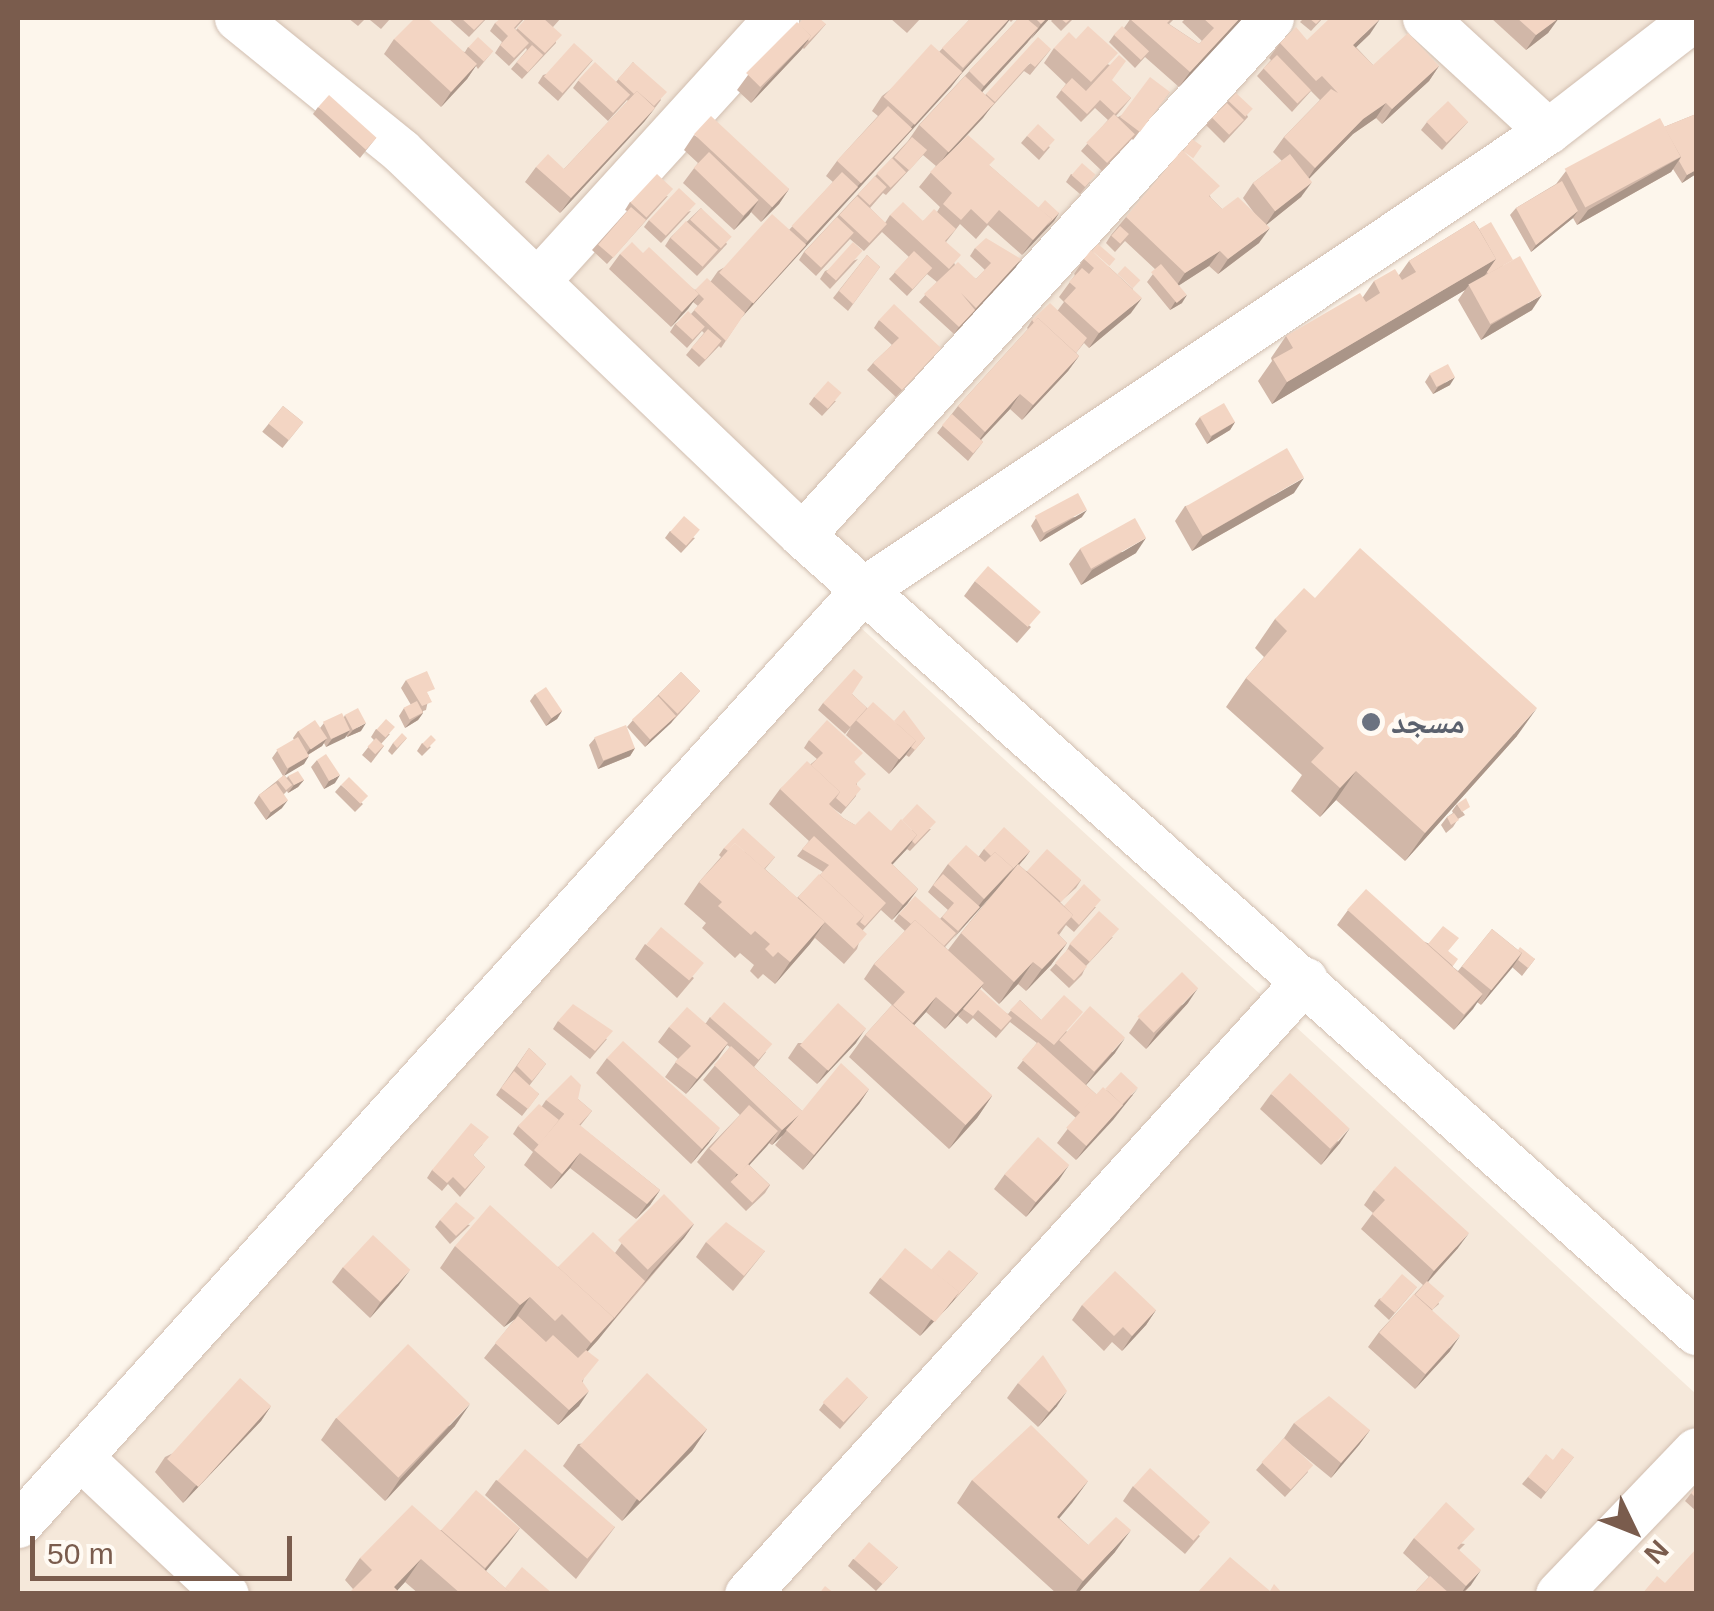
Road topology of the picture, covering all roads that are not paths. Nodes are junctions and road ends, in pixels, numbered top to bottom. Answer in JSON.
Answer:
{"nodes":[{"id":1,"x":776,"y":18,"type":"edge"},
{"id":2,"x":1271,"y":18,"type":"edge"},
{"id":3,"x":1425,"y":18,"type":"edge"},
{"id":4,"x":1694,"y":18,"type":"edge"},
{"id":5,"x":252,"y":22,"type":"edge"},
{"id":6,"x":1548,"y":130,"type":"junction"},
{"id":7,"x":538,"y":280,"type":"junction"},
{"id":8,"x":802,"y":535,"type":"junction"},
{"id":9,"x":864,"y":589,"type":"junction"},
{"id":10,"x":1305,"y":980,"type":"junction"},
{"id":11,"x":1696,"y":1332,"type":"edge"},
{"id":12,"x":1696,"y":1450,"type":"edge"},
{"id":13,"x":80,"y":1456,"type":"junction"},
{"id":14,"x":18,"y":1525,"type":"edge"},
{"id":15,"x":226,"y":1594,"type":"edge"},
{"id":16,"x":748,"y":1594,"type":"edge"},
{"id":17,"x":1558,"y":1594,"type":"edge"}],
"edges":[{"from":1,"to":7,"type":"street"},
{"from":2,"to":8,"type":"street"},
{"from":3,"to":6,"type":"street"},
{"from":4,"to":6,"type":"street"},
{"from":5,"to":7,"type":"street"},
{"from":6,"to":9,"type":"street"},
{"from":7,"to":8,"type":"street"},
{"from":8,"to":9,"type":"street"},
{"from":9,"to":10,"type":"street"},
{"from":9,"to":13,"type":"street"},
{"from":10,"to":11,"type":"street"},
{"from":10,"to":16,"type":"street"},
{"from":12,"to":17,"type":"street"},
{"from":13,"to":14,"type":"street"},
{"from":13,"to":15,"type":"street"}]}
